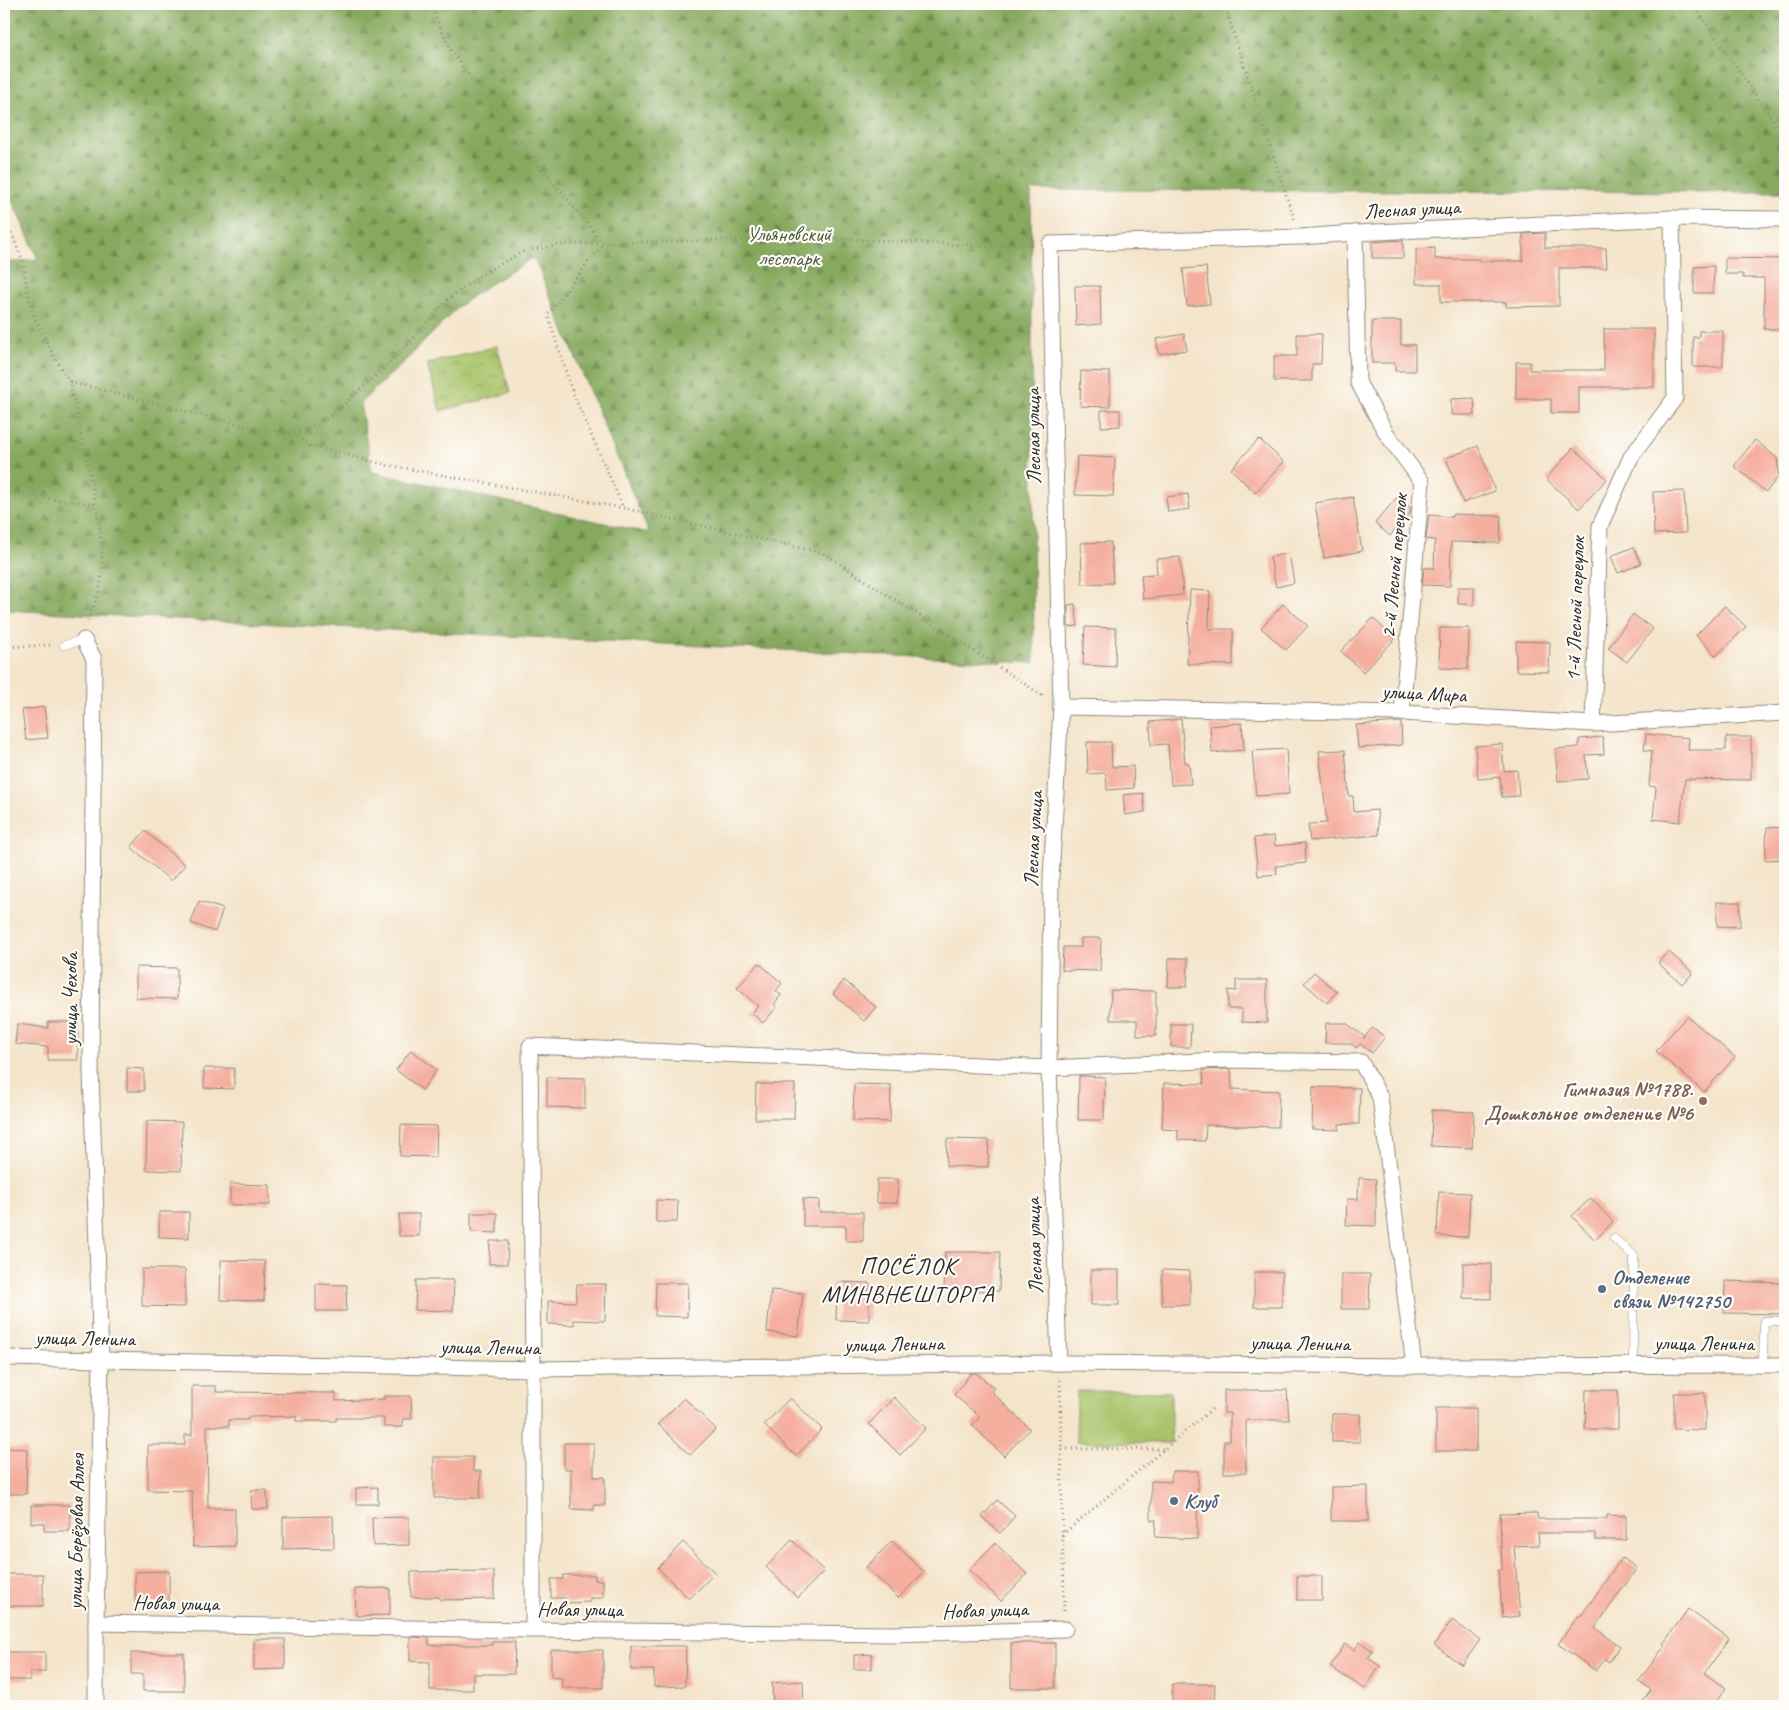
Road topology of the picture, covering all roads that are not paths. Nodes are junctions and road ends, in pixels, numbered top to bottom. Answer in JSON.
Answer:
{"nodes":[{"id":1,"x":1672,"y":218,"type":"junction"},
{"id":2,"x":1785,"y":219,"type":"edge"},
{"id":3,"x":1355,"y":233,"type":"junction"},
{"id":4,"x":84,"y":640,"type":"joint"},
{"id":5,"x":64,"y":645,"type":"road end"},
{"id":6,"x":1060,"y":707,"type":"junction"},
{"id":7,"x":1402,"y":713,"type":"junction"},
{"id":8,"x":1785,"y":713,"type":"edge"},
{"id":9,"x":1593,"y":724,"type":"junction"},
{"id":10,"x":1049,"y":1068,"type":"junction"},
{"id":11,"x":1614,"y":1238,"type":"dead end"},
{"id":12,"x":1785,"y":1321,"type":"edge"},
{"id":13,"x":4,"y":1358,"type":"edge"},
{"id":14,"x":101,"y":1359,"type":"junction"},
{"id":15,"x":1059,"y":1363,"type":"junction"},
{"id":16,"x":1633,"y":1364,"type":"junction"},
{"id":17,"x":1763,"y":1365,"type":"junction"},
{"id":18,"x":1785,"y":1365,"type":"edge"},
{"id":19,"x":1414,"y":1366,"type":"junction"},
{"id":20,"x":533,"y":1369,"type":"junction"},
{"id":21,"x":96,"y":1623,"type":"junction"},
{"id":22,"x":1065,"y":1629,"type":"road end"},
{"id":23,"x":533,"y":1630,"type":"junction"},
{"id":24,"x":96,"y":1706,"type":"edge"}],
"edges":[{"from":1,"to":2,"type":"street","name":"Лесная улица"},
{"from":1,"to":3,"type":"street","name":"Лесная улица"},
{"from":1,"to":9,"type":"street","name":"1-й Лесной переулок"},
{"from":3,"to":6,"type":"street","name":"Лесная улица"},
{"from":3,"to":7,"type":"street","name":"2-й Лесной переулок"},
{"from":4,"to":5,"type":"lane"},
{"from":4,"to":14,"type":"street","name":"улица Чехова"},
{"from":6,"to":7,"type":"street","name":"улица Мира"},
{"from":6,"to":10,"type":"street","name":"Лесная улица"},
{"from":7,"to":9,"type":"street","name":"улица Мира"},
{"from":8,"to":9,"type":"street","name":"улица Мира"},
{"from":10,"to":15,"type":"street","name":"Лесная улица"},
{"from":10,"to":19,"type":"street"},
{"from":10,"to":20,"type":"street"},
{"from":11,"to":16,"type":"lane"},
{"from":12,"to":17,"type":"lane"},
{"from":13,"to":14,"type":"street","name":"улица Ленина"},
{"from":14,"to":20,"type":"street","name":"улица Ленина"},
{"from":14,"to":21,"type":"street","name":"улица Берёзовая Аллея"},
{"from":15,"to":19,"type":"street","name":"улица Ленина"},
{"from":15,"to":20,"type":"street","name":"улица Ленина"},
{"from":16,"to":17,"type":"street","name":"улица Ленина"},
{"from":16,"to":19,"type":"street","name":"улица Ленина"},
{"from":17,"to":18,"type":"street","name":"улица Ленина"},
{"from":20,"to":23,"type":"street"},
{"from":21,"to":23,"type":"street","name":"Новая улица"},
{"from":21,"to":24,"type":"street","name":"улица Берёзовая Аллея"},
{"from":22,"to":23,"type":"street","name":"Новая улица"}]}
